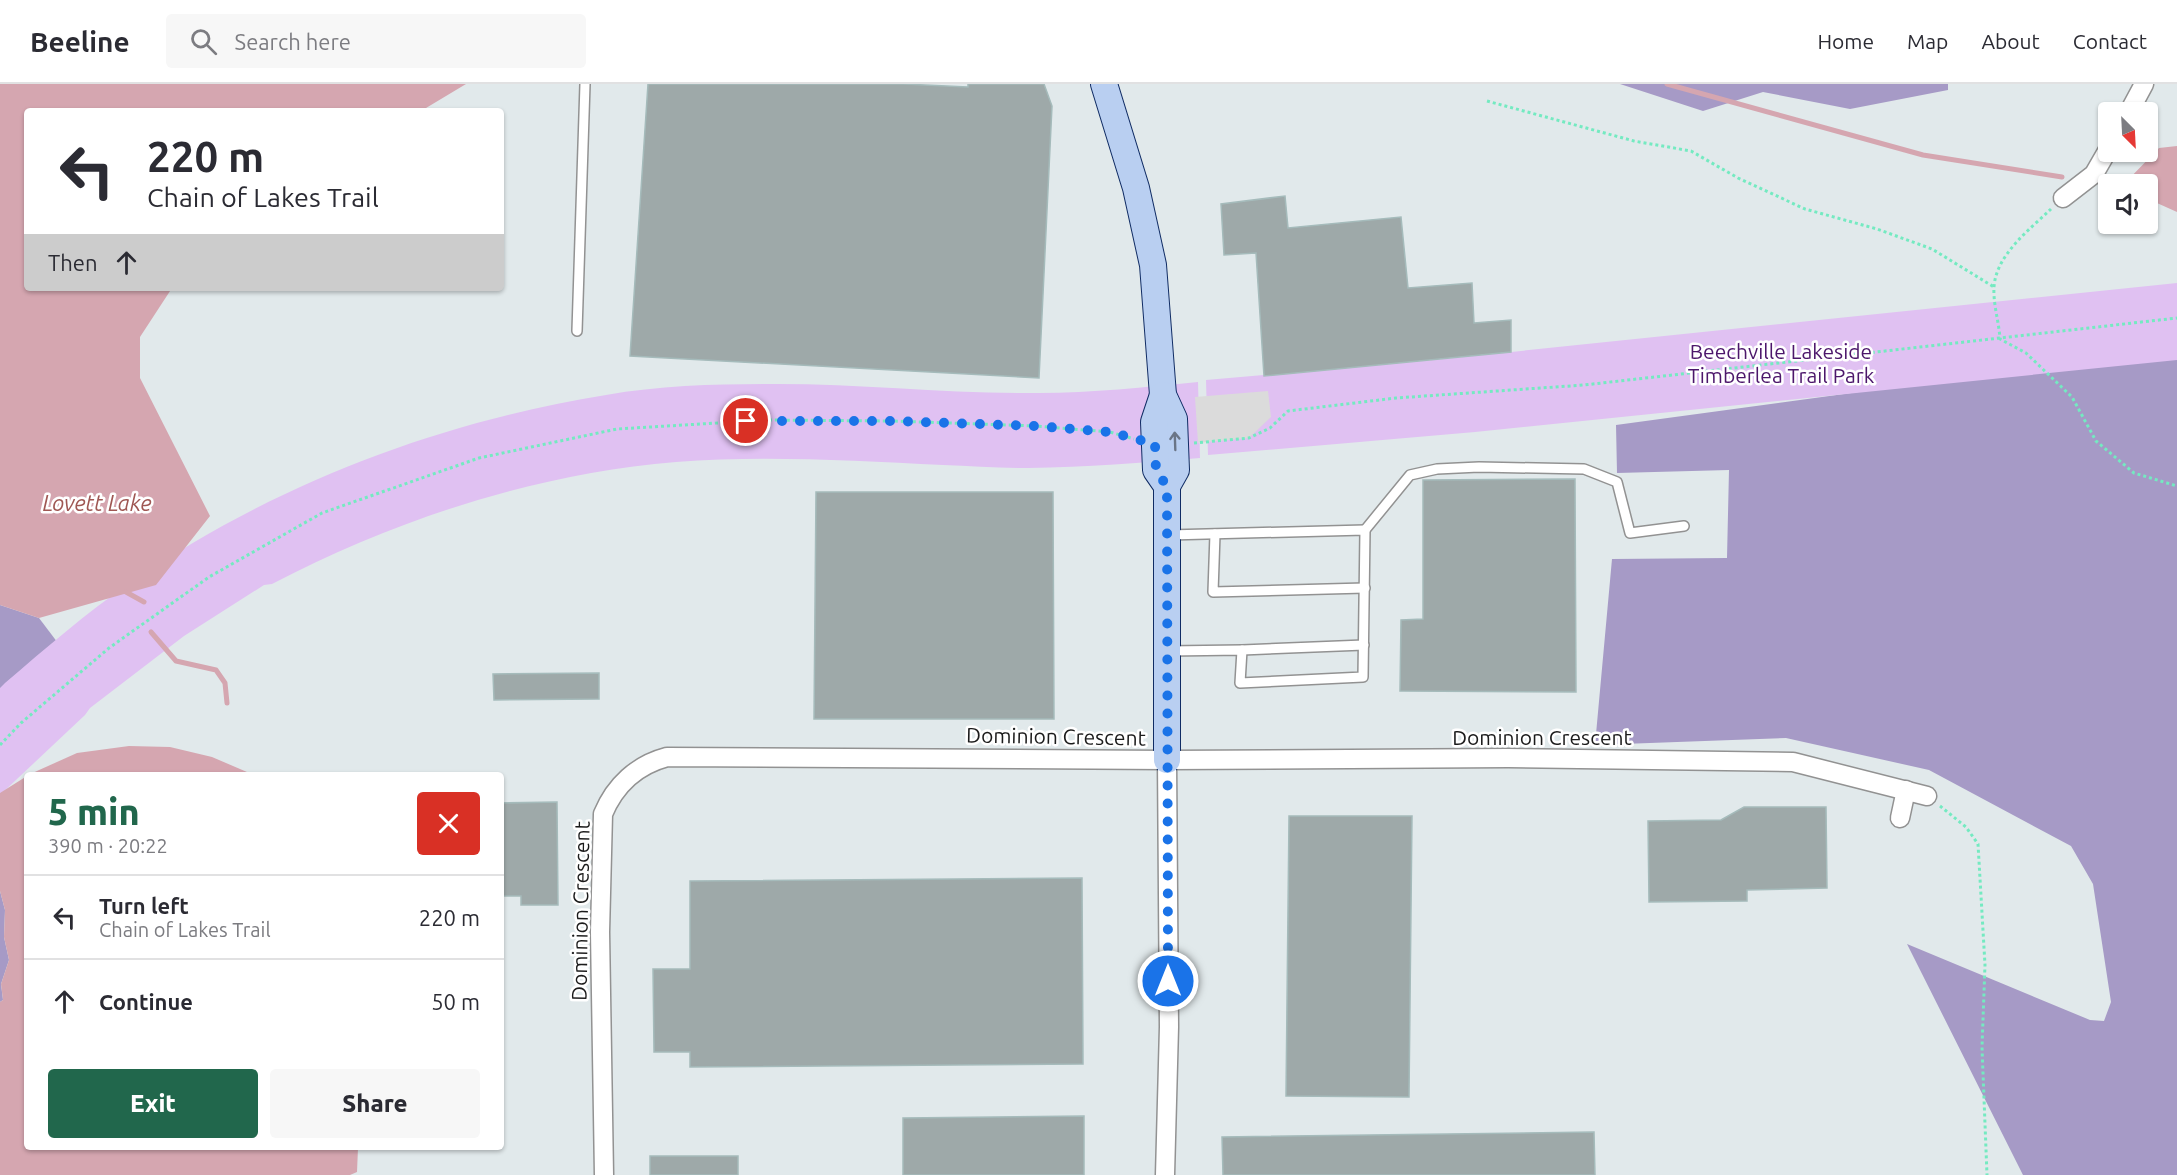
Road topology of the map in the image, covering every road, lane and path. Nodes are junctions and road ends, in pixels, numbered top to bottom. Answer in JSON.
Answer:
{"nodes":[{"id":1,"x":585,"y":84,"type":"edge"},
{"id":2,"x":1104,"y":84,"type":"edge"},
{"id":3,"x":2144,"y":84,"type":"edge"},
{"id":4,"x":1487,"y":102,"type":"dead end"},
{"id":5,"x":2134,"y":102,"type":"edge"},
{"id":6,"x":2101,"y":162,"type":"edge"},
{"id":7,"x":2063,"y":198,"type":"joint"},
{"id":8,"x":1994,"y":287,"type":"junction"},
{"id":9,"x":2177,"y":318,"type":"edge"},
{"id":10,"x":577,"y":331,"type":"dead end"},
{"id":11,"x":2001,"y":339,"type":"junction"},
{"id":12,"x":1165,"y":444,"type":"junction"},
{"id":13,"x":2177,"y":486,"type":"edge"},
{"id":14,"x":1684,"y":526,"type":"dead end"},
{"id":15,"x":1365,"y":530,"type":"junction"},
{"id":16,"x":1215,"y":534,"type":"junction"},
{"id":17,"x":1167,"y":535,"type":"junction"},
{"id":18,"x":1365,"y":588,"type":"junction"},
{"id":19,"x":1364,"y":645,"type":"junction"},
{"id":20,"x":1242,"y":650,"type":"junction"},
{"id":21,"x":1167,"y":651,"type":"junction"},
{"id":22,"x":0,"y":745,"type":"edge"},
{"id":23,"x":1167,"y":760,"type":"junction"},
{"id":24,"x":1906,"y":790,"type":"junction"},
{"id":25,"x":1927,"y":796,"type":"joint"},
{"id":26,"x":1900,"y":818,"type":"dead end"},
{"id":27,"x":604,"y":1175,"type":"edge"},
{"id":28,"x":1165,"y":1175,"type":"edge"},
{"id":29,"x":1988,"y":1175,"type":"edge"}],
"edges":[{"from":1,"to":10,"type":"lane"},
{"from":2,"to":12,"type":"street"},
{"from":3,"to":5,"type":"street"},
{"from":4,"to":8,"type":"path"},
{"from":6,"to":7,"type":"street"},
{"from":7,"to":8,"type":"path"},
{"from":8,"to":11,"type":"path"},
{"from":9,"to":11,"type":"path"},
{"from":11,"to":12,"type":"path"},
{"from":11,"to":13,"type":"path"},
{"from":12,"to":17,"type":"street"},
{"from":12,"to":22,"type":"path"},
{"from":14,"to":15,"type":"lane"},
{"from":15,"to":16,"type":"lane"},
{"from":15,"to":18,"type":"lane"},
{"from":16,"to":17,"type":"lane"},
{"from":16,"to":18,"type":"lane"},
{"from":17,"to":21,"type":"street"},
{"from":18,"to":19,"type":"lane"},
{"from":19,"to":20,"type":"lane"},
{"from":19,"to":20,"type":"lane"},
{"from":20,"to":21,"type":"lane"},
{"from":21,"to":23,"type":"street"},
{"from":23,"to":24,"type":"street","name":"Dominion Crescent"},
{"from":23,"to":27,"type":"street","name":"Dominion Crescent"},
{"from":23,"to":28,"type":"street"},
{"from":24,"to":25,"type":"street","name":"Dominion Crescent"},
{"from":24,"to":26,"type":"street"},
{"from":25,"to":29,"type":"path"}]}
